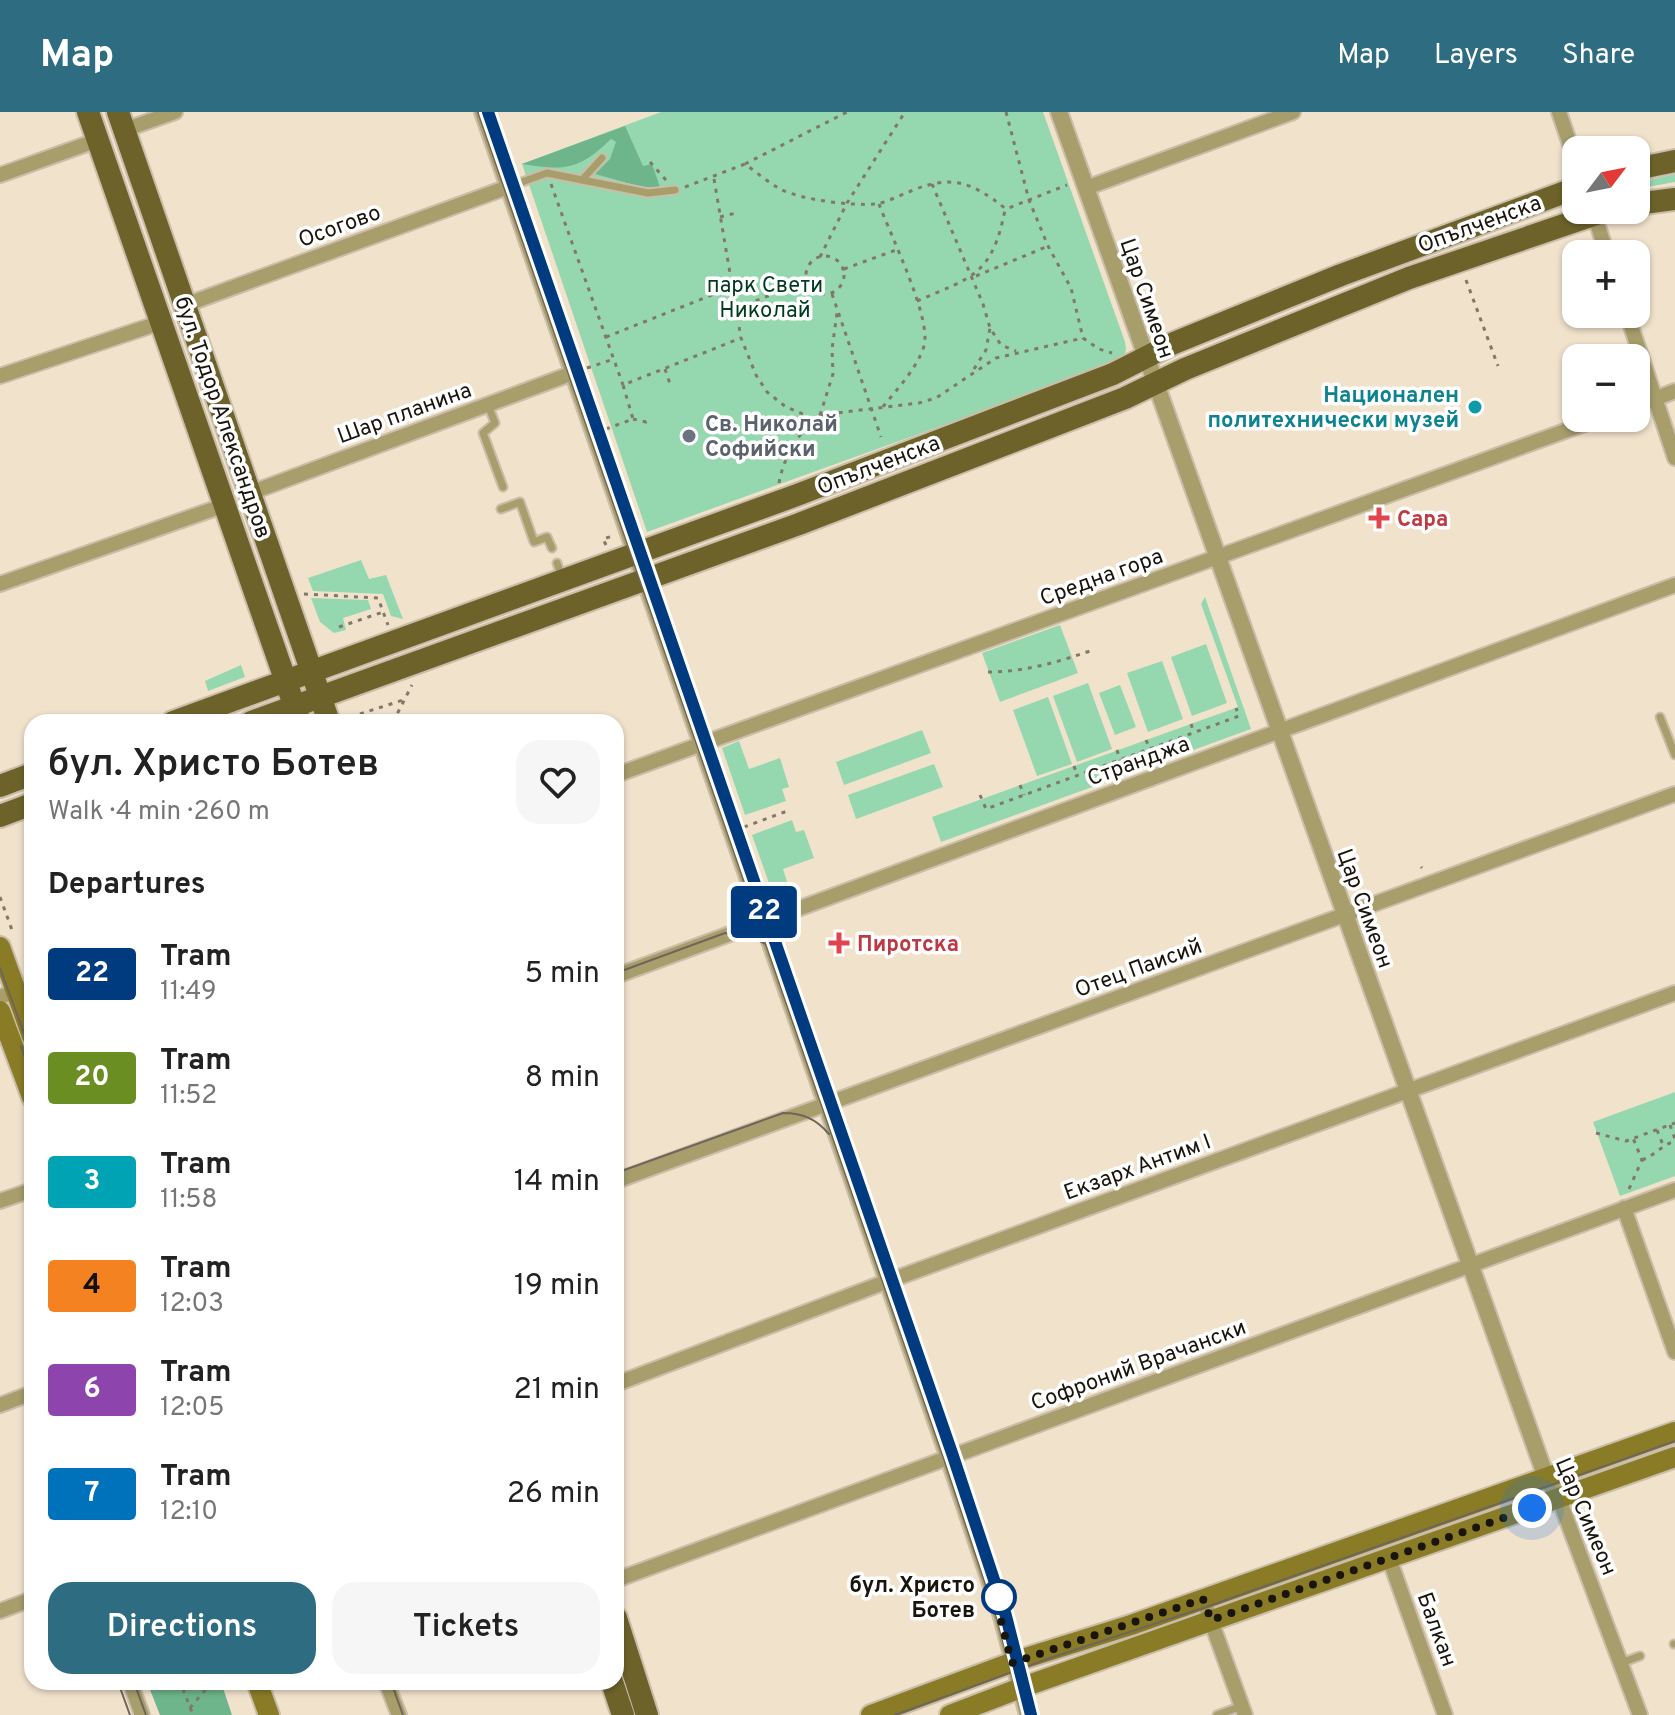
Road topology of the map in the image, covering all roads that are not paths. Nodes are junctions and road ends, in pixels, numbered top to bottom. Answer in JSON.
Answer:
{"nodes":[{"id":1,"x":88,"y":112,"type":"edge"},
{"id":2,"x":175,"y":112,"type":"edge"},
{"id":3,"x":482,"y":112,"type":"edge"},
{"id":4,"x":1059,"y":112,"type":"edge"},
{"id":5,"x":1293,"y":112,"type":"edge"},
{"id":6,"x":1559,"y":112,"type":"edge"},
{"id":7,"x":121,"y":121,"type":"edge"},
{"id":8,"x":1567,"y":136,"type":"edge"},
{"id":9,"x":98,"y":140,"type":"junction"},
{"id":10,"x":602,"y":158,"type":"dead end"},
{"id":11,"x":1675,"y":161,"type":"edge"},
{"id":12,"x":1650,"y":166,"type":"edge"},
{"id":13,"x":0,"y":175,"type":"edge"},
{"id":14,"x":582,"y":180,"type":"junction"},
{"id":15,"x":508,"y":187,"type":"junction"},
{"id":16,"x":1086,"y":188,"type":"junction"},
{"id":17,"x":675,"y":190,"type":"road end"},
{"id":18,"x":1562,"y":193,"type":"edge"},
{"id":19,"x":1675,"y":199,"type":"edge"},
{"id":20,"x":1650,"y":202,"type":"edge"},
{"id":21,"x":1566,"y":224,"type":"edge"},
{"id":22,"x":185,"y":305,"type":"junction"},
{"id":23,"x":162,"y":322,"type":"junction"},
{"id":24,"x":1631,"y":328,"type":"edge"},
{"id":25,"x":1145,"y":358,"type":"junction"},
{"id":26,"x":573,"y":373,"type":"junction"},
{"id":27,"x":0,"y":376,"type":"edge"},
{"id":28,"x":1154,"y":384,"type":"junction"},
{"id":29,"x":1675,"y":391,"type":"edge"},
{"id":30,"x":1654,"y":399,"type":"junction"},
{"id":31,"x":1650,"y":401,"type":"edge"},
{"id":32,"x":488,"y":405,"type":"junction"},
{"id":33,"x":1562,"y":432,"type":"edge"},
{"id":34,"x":1675,"y":458,"type":"edge"},
{"id":35,"x":503,"y":487,"type":"dead end"},
{"id":36,"x":250,"y":493,"type":"junction"},
{"id":37,"x":225,"y":505,"type":"junction"},
{"id":38,"x":501,"y":509,"type":"dead end"},
{"id":39,"x":552,"y":548,"type":"dead end"},
{"id":40,"x":635,"y":554,"type":"junction"},
{"id":41,"x":1216,"y":558,"type":"junction"},
{"id":42,"x":644,"y":580,"type":"junction"},
{"id":43,"x":0,"y":584,"type":"edge"},
{"id":44,"x":1675,"y":585,"type":"edge"},
{"id":45,"x":311,"y":671,"type":"junction"},
{"id":46,"x":286,"y":681,"type":"junction"},
{"id":47,"x":321,"y":698,"type":"junction"},
{"id":48,"x":195,"y":714,"type":"edge"},
{"id":49,"x":297,"y":714,"type":"edge"},
{"id":50,"x":326,"y":714,"type":"edge"},
{"id":51,"x":1660,"y":717,"type":"dead end"},
{"id":52,"x":1279,"y":731,"type":"junction"},
{"id":53,"x":701,"y":744,"type":"junction"},
{"id":54,"x":1675,"y":755,"type":"edge"},
{"id":55,"x":624,"y":772,"type":"edge"},
{"id":56,"x":24,"y":777,"type":"edge"},
{"id":57,"x":0,"y":786,"type":"edge"},
{"id":58,"x":1675,"y":794,"type":"edge"},
{"id":59,"x":24,"y":807,"type":"edge"},
{"id":60,"x":0,"y":816,"type":"edge"},
{"id":61,"x":1345,"y":914,"type":"junction"},
{"id":62,"x":763,"y":923,"type":"junction"},
{"id":63,"x":0,"y":947,"type":"edge"},
{"id":64,"x":624,"y":973,"type":"edge"},
{"id":65,"x":16,"y":992,"type":"edge"},
{"id":66,"x":1675,"y":993,"type":"edge"},
{"id":67,"x":0,"y":1011,"type":"edge"},
{"id":68,"x":24,"y":1014,"type":"edge"},
{"id":69,"x":24,"y":1076,"type":"edge"},
{"id":70,"x":1408,"y":1091,"type":"junction"},
{"id":71,"x":826,"y":1104,"type":"junction"},
{"id":72,"x":624,"y":1178,"type":"edge"},
{"id":73,"x":1675,"y":1190,"type":"edge"},
{"id":74,"x":24,"y":1193,"type":"edge"},
{"id":75,"x":0,"y":1201,"type":"edge"},
{"id":76,"x":1624,"y":1208,"type":"junction"},
{"id":77,"x":1470,"y":1265,"type":"junction"},
{"id":78,"x":887,"y":1281,"type":"junction"},
{"id":79,"x":1675,"y":1352,"type":"edge"},
{"id":80,"x":624,"y":1381,"type":"edge"},
{"id":81,"x":24,"y":1396,"type":"edge"},
{"id":82,"x":0,"y":1405,"type":"edge"},
{"id":83,"x":1675,"y":1432,"type":"edge"},
{"id":84,"x":1675,"y":1457,"type":"edge"},
{"id":85,"x":948,"y":1458,"type":"junction"},
{"id":86,"x":1546,"y":1477,"type":"junction"},
{"id":87,"x":1559,"y":1499,"type":"junction"},
{"id":88,"x":1389,"y":1558,"type":"junction"},
{"id":89,"x":624,"y":1577,"type":"edge"},
{"id":90,"x":1203,"y":1599,"type":"junction"},
{"id":91,"x":24,"y":1602,"type":"edge"},
{"id":92,"x":0,"y":1611,"type":"edge"},
{"id":93,"x":1211,"y":1620,"type":"junction"},
{"id":94,"x":624,"y":1643,"type":"edge"},
{"id":95,"x":1640,"y":1656,"type":"dead end"},
{"id":96,"x":1012,"y":1663,"type":"junction"},
{"id":97,"x":1621,"y":1663,"type":"junction"},
{"id":98,"x":1019,"y":1688,"type":"junction"},
{"id":99,"x":133,"y":1690,"type":"edge"},
{"id":100,"x":260,"y":1690,"type":"edge"},
{"id":101,"x":389,"y":1690,"type":"edge"},
{"id":102,"x":615,"y":1690,"type":"edge"},
{"id":103,"x":1244,"y":1711,"type":"edge"},
{"id":104,"x":142,"y":1715,"type":"edge"},
{"id":105,"x":269,"y":1715,"type":"edge"},
{"id":106,"x":399,"y":1715,"type":"edge"},
{"id":107,"x":623,"y":1715,"type":"edge"},
{"id":108,"x":647,"y":1715,"type":"edge"},
{"id":109,"x":871,"y":1715,"type":"edge"},
{"id":110,"x":950,"y":1715,"type":"edge"},
{"id":111,"x":1027,"y":1715,"type":"edge"},
{"id":112,"x":1217,"y":1715,"type":"edge"},
{"id":113,"x":1445,"y":1715,"type":"edge"},
{"id":114,"x":1640,"y":1715,"type":"edge"}],
"edges":[{"from":1,"to":9,"type":"main road","name":"бул. Тодор Александров"},
{"from":2,"to":7,"type":"street"},
{"from":3,"to":15,"type":"street"},
{"from":4,"to":16,"type":"street","name":"Цар Симеон"},
{"from":5,"to":16,"type":"street"},
{"from":6,"to":8,"type":"street"},
{"from":7,"to":22,"type":"main road","name":"бул. Тодор Александров"},
{"from":9,"to":13,"type":"street"},
{"from":9,"to":23,"type":"main road","name":"бул. Тодор Александров"},
{"from":10,"to":14,"type":"lane"},
{"from":11,"to":12,"type":"main road"},
{"from":14,"to":15,"type":"lane"},
{"from":14,"to":17,"type":"lane"},
{"from":15,"to":22,"type":"street","name":"Осогово"},
{"from":15,"to":26,"type":"street"},
{"from":16,"to":25,"type":"street","name":"Цар Симеон"},
{"from":18,"to":25,"type":"main road","name":"Опълченска"},
{"from":19,"to":20,"type":"main road"},
{"from":21,"to":28,"type":"main road","name":"Опълченска"},
{"from":22,"to":36,"type":"main road","name":"бул. Тодор Александров"},
{"from":23,"to":27,"type":"street"},
{"from":23,"to":37,"type":"main road","name":"бул. Тодор Александров"},
{"from":24,"to":30,"type":"street"},
{"from":25,"to":28,"type":"street","name":"Цар Симеон"},
{"from":25,"to":40,"type":"main road","name":"Опълченска"},
{"from":26,"to":32,"type":"street","name":"Шар планина"},
{"from":26,"to":40,"type":"street"},
{"from":28,"to":41,"type":"street","name":"Цар Симеон"},
{"from":28,"to":42,"type":"main road","name":"Опълченска"},
{"from":29,"to":30,"type":"street"},
{"from":30,"to":31,"type":"street"},
{"from":30,"to":34,"type":"street"},
{"from":32,"to":35,"type":"lane"},
{"from":32,"to":36,"type":"street","name":"Шар планина"},
{"from":33,"to":41,"type":"street","name":"Средна гора"},
{"from":36,"to":45,"type":"main road","name":"бул. Тодор Александров"},
{"from":37,"to":43,"type":"street"},
{"from":37,"to":46,"type":"main road","name":"бул. Тодор Александров"},
{"from":38,"to":39,"type":"lane"},
{"from":40,"to":42,"type":"street"},
{"from":40,"to":45,"type":"main road","name":"Опълченска"},
{"from":41,"to":52,"type":"street","name":"Цар Симеон"},
{"from":41,"to":53,"type":"street","name":"Средна гора"},
{"from":42,"to":47,"type":"main road","name":"Опълченска"},
{"from":42,"to":53,"type":"street"},
{"from":44,"to":52,"type":"street","name":"Странджа"},
{"from":45,"to":46,"type":"main road","name":"Опълченска"},
{"from":45,"to":47,"type":"main road","name":"бул. Тодор Александров"},
{"from":46,"to":48,"type":"main road","name":"Опълченска"},
{"from":46,"to":49,"type":"main road","name":"бул. Тодор Александров"},
{"from":47,"to":49,"type":"main road","name":"Опълченска"},
{"from":47,"to":50,"type":"main road","name":"бул. Тодор Александров"},
{"from":51,"to":54,"type":"lane"},
{"from":52,"to":61,"type":"street","name":"Цар Симеон"},
{"from":52,"to":62,"type":"street","name":"Странджа"},
{"from":53,"to":55,"type":"street","name":"Средна гора"},
{"from":53,"to":62,"type":"street"},
{"from":56,"to":57,"type":"main road"},
{"from":58,"to":61,"type":"street","name":"Отец Паисий"},
{"from":59,"to":60,"type":"main road"},
{"from":61,"to":70,"type":"street","name":"Цар Симеон"},
{"from":61,"to":71,"type":"street","name":"Отец Паисий"},
{"from":62,"to":64,"type":"street","name":"Странджа"},
{"from":62,"to":71,"type":"street"},
{"from":63,"to":65,"type":"main road"},
{"from":65,"to":68,"type":"main road"},
{"from":66,"to":70,"type":"street","name":"Екзарх Антим I"},
{"from":67,"to":69,"type":"main road"},
{"from":70,"to":77,"type":"street","name":"Цар Симеон"},
{"from":70,"to":78,"type":"street","name":"Екзарх Антим I"},
{"from":71,"to":72,"type":"street","name":"Отец Паисий"},
{"from":71,"to":78,"type":"street"},
{"from":73,"to":76,"type":"street","name":"Софроний Врачански"},
{"from":74,"to":75,"type":"street"},
{"from":76,"to":77,"type":"street","name":"Софроний Врачански"},
{"from":76,"to":79,"type":"street"},
{"from":77,"to":85,"type":"street","name":"Софроний Врачански"},
{"from":77,"to":86,"type":"street","name":"Цар Симеон"},
{"from":78,"to":80,"type":"street","name":"Екзарх Антим I"},
{"from":78,"to":85,"type":"street"},
{"from":81,"to":82,"type":"street"},
{"from":83,"to":86,"type":"main road"},
{"from":84,"to":87,"type":"main road"},
{"from":85,"to":89,"type":"street","name":"Софроний Врачански"},
{"from":85,"to":96,"type":"street"},
{"from":86,"to":87,"type":"street","name":"Цар Симеон"},
{"from":86,"to":90,"type":"main road"},
{"from":87,"to":88,"type":"main road"},
{"from":87,"to":97,"type":"street","name":"Цар Симеон"},
{"from":88,"to":93,"type":"main road"},
{"from":88,"to":113,"type":"street","name":"Балкан"},
{"from":90,"to":93,"type":"street"},
{"from":90,"to":96,"type":"main road"},
{"from":91,"to":92,"type":"street"},
{"from":93,"to":98,"type":"main road"},
{"from":93,"to":103,"type":"street"},
{"from":94,"to":108,"type":"main road"},
{"from":95,"to":97,"type":"lane"},
{"from":96,"to":98,"type":"street"},
{"from":96,"to":109,"type":"main road"},
{"from":97,"to":114,"type":"street","name":"Цар Симеон"},
{"from":98,"to":110,"type":"main road"},
{"from":98,"to":111,"type":"street"},
{"from":99,"to":104,"type":"street"},
{"from":100,"to":105,"type":"main road"},
{"from":101,"to":106,"type":"street"},
{"from":102,"to":107,"type":"main road"},
{"from":103,"to":112,"type":"lane"}]}
